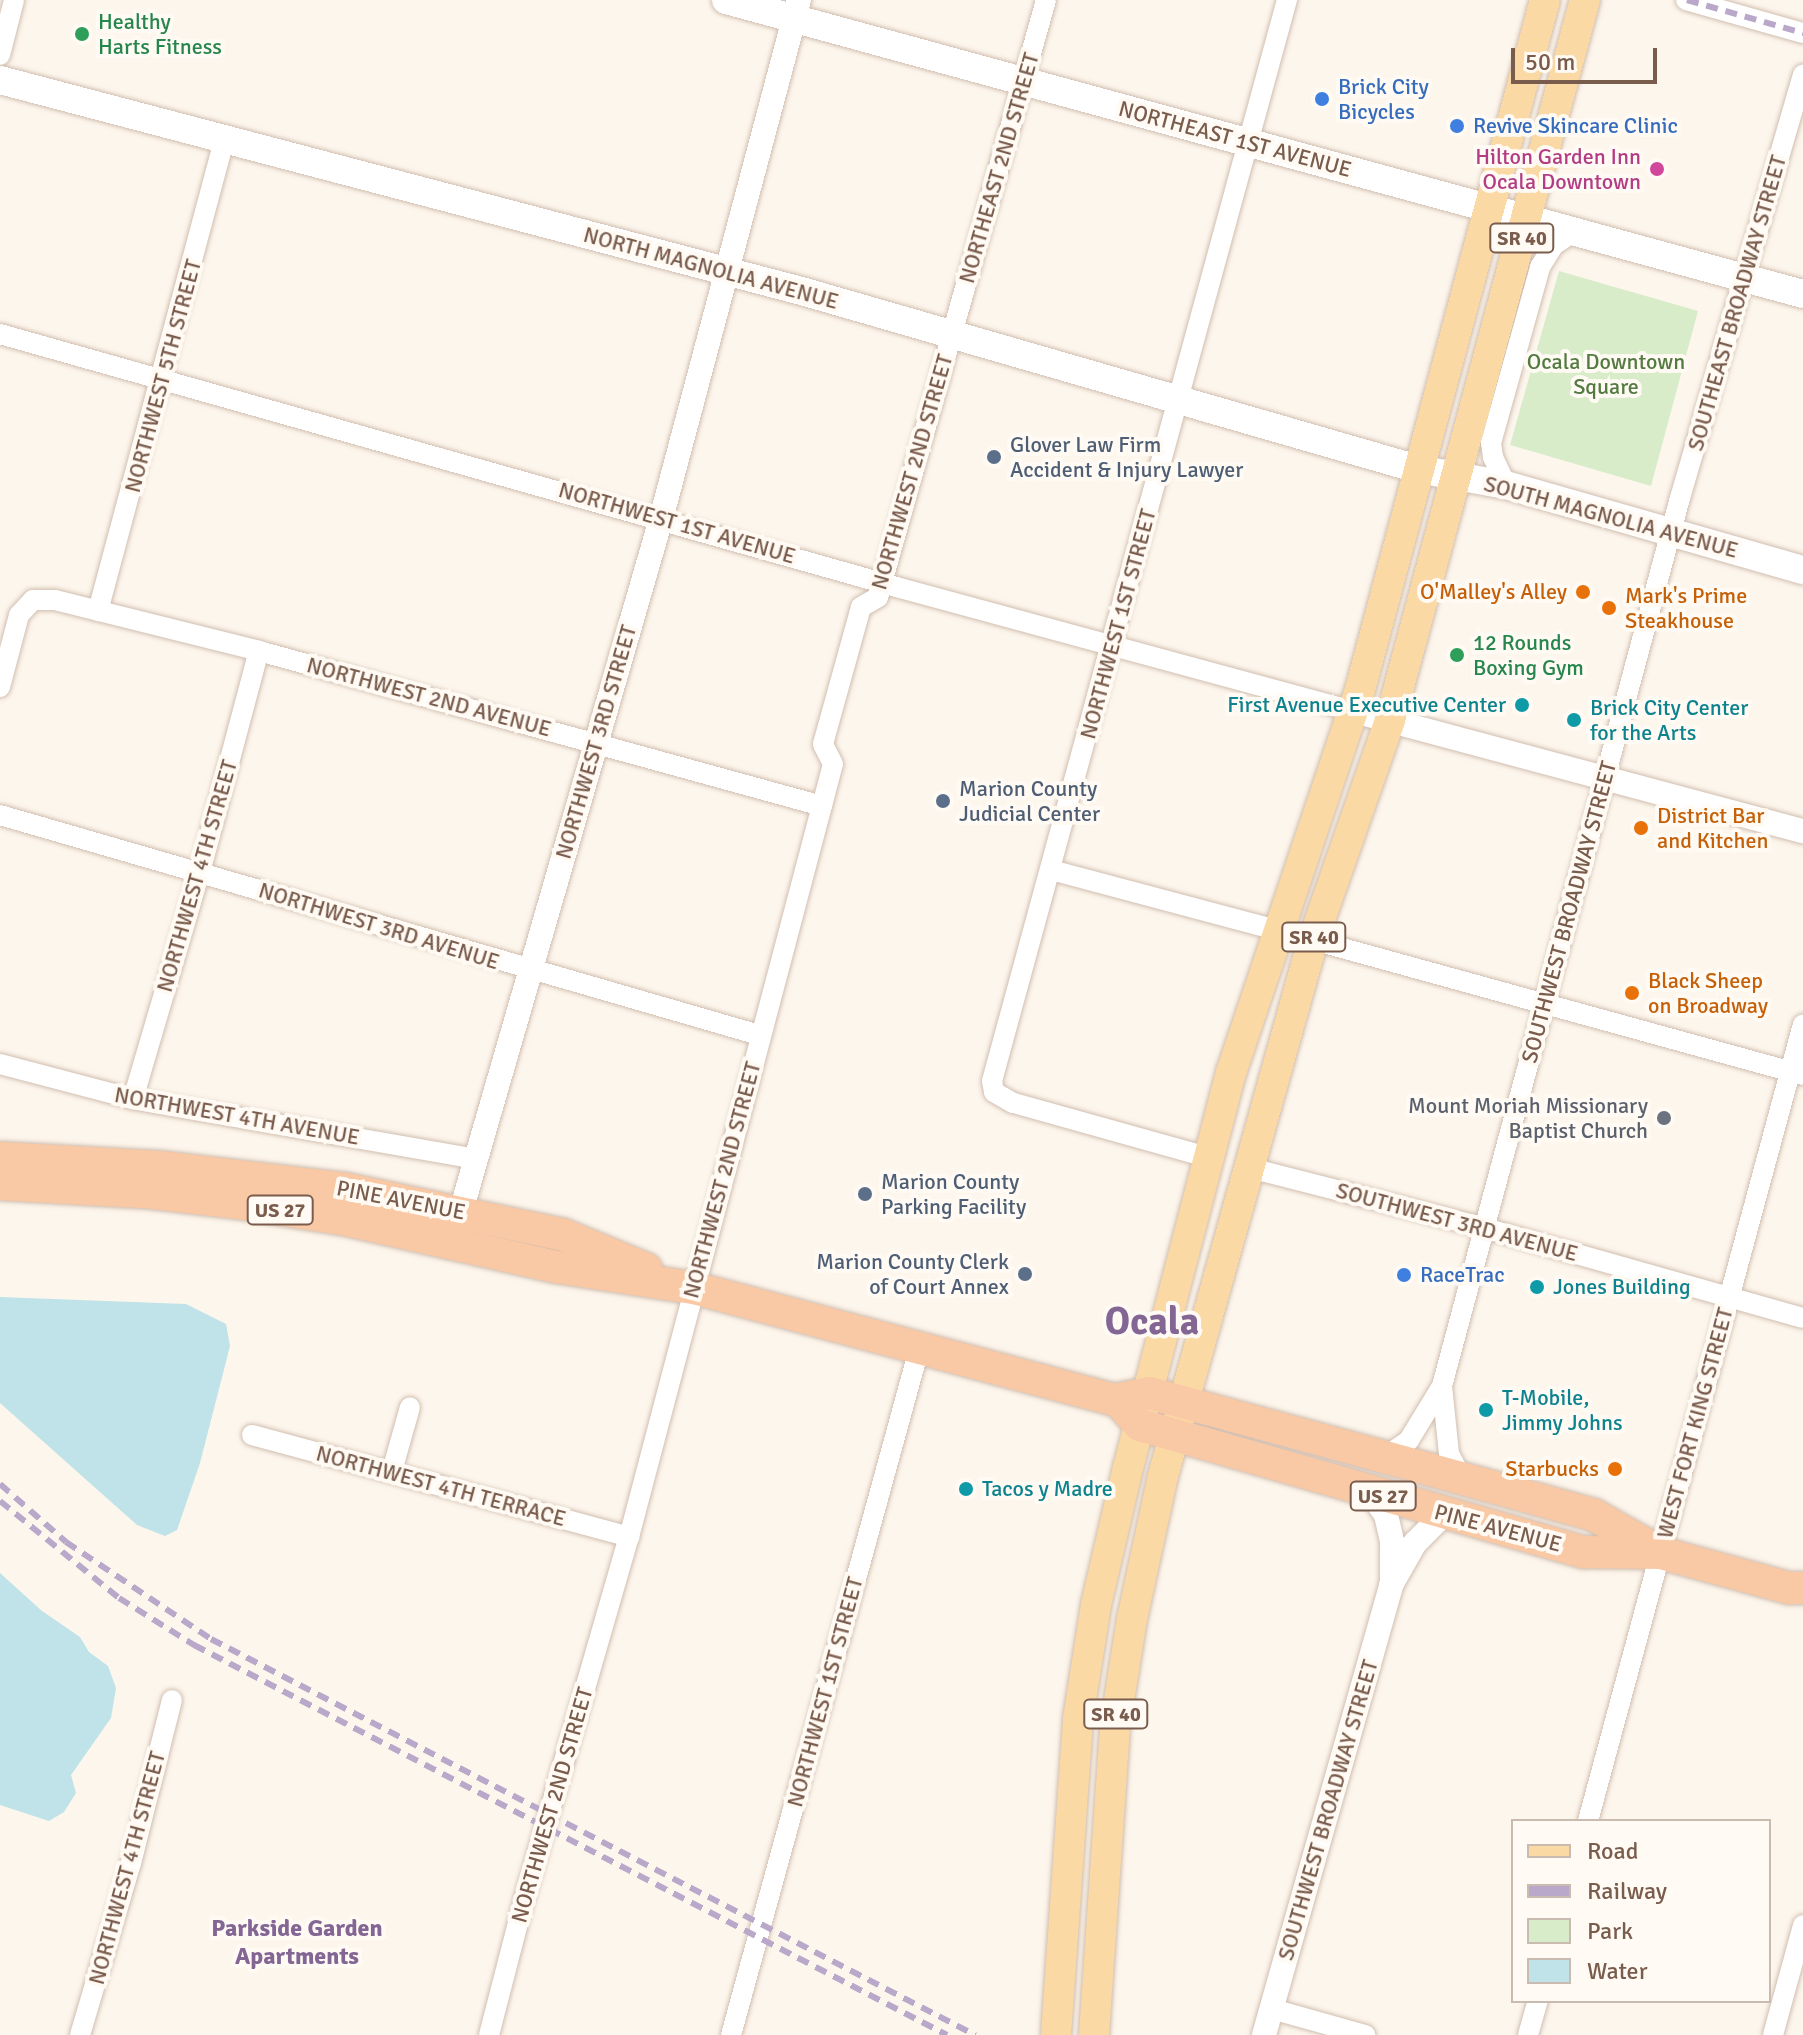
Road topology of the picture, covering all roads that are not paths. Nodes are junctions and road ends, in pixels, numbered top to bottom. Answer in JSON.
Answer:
{"nodes":[{"id":1,"x":14,"y":0,"type":"edge"},
{"id":2,"x":726,"y":0,"type":"edge"},
{"id":3,"x":1046,"y":0,"type":"edge"},
{"id":4,"x":1287,"y":0,"type":"edge"},
{"id":5,"x":1545,"y":0,"type":"edge"},
{"id":6,"x":1585,"y":0,"type":"edge"},
{"id":7,"x":1686,"y":0,"type":"edge"},
{"id":8,"x":796,"y":10,"type":"edge"},
{"id":9,"x":1803,"y":33,"type":"edge"},
{"id":10,"x":0,"y":55,"type":"edge"},
{"id":11,"x":1803,"y":74,"type":"edge"},
{"id":12,"x":0,"y":80,"type":"edge"},
{"id":13,"x":1025,"y":80,"type":"junction"},
{"id":14,"x":224,"y":141,"type":"junction"},
{"id":15,"x":1247,"y":144,"type":"junction"},
{"id":16,"x":1489,"y":208,"type":"junction"},
{"id":17,"x":1527,"y":218,"type":"junction"},
{"id":18,"x":1575,"y":231,"type":"junction"},
{"id":19,"x":727,"y":271,"type":"junction"},
{"id":20,"x":1745,"y":278,"type":"junction"},
{"id":21,"x":1803,"y":294,"type":"edge"},
{"id":22,"x":0,"y":334,"type":"edge"},
{"id":23,"x":952,"y":336,"type":"junction"},
{"id":24,"x":163,"y":380,"type":"junction"},
{"id":25,"x":1179,"y":398,"type":"junction"},
{"id":26,"x":1418,"y":469,"type":"junction"},
{"id":27,"x":1457,"y":476,"type":"junction"},
{"id":28,"x":1506,"y":485,"type":"junction"},
{"id":29,"x":661,"y":519,"type":"junction"},
{"id":30,"x":1671,"y":531,"type":"junction"},
{"id":31,"x":1803,"y":570,"type":"edge"},
{"id":32,"x":883,"y":580,"type":"junction"},
{"id":33,"x":98,"y":611,"type":"junction"},
{"id":34,"x":1113,"y":646,"type":"junction"},
{"id":35,"x":259,"y":651,"type":"junction"},
{"id":36,"x":0,"y":687,"type":"edge"},
{"id":37,"x":1354,"y":711,"type":"junction"},
{"id":38,"x":1390,"y":720,"type":"junction"},
{"id":39,"x":595,"y":742,"type":"junction"},
{"id":40,"x":1605,"y":777,"type":"junction"},
{"id":41,"x":822,"y":806,"type":"junction"},
{"id":42,"x":0,"y":815,"type":"edge"},
{"id":43,"x":1317,"y":821,"type":"junction"},
{"id":44,"x":1803,"y":831,"type":"edge"},
{"id":45,"x":1051,"y":870,"type":"junction"},
{"id":46,"x":200,"y":872,"type":"junction"},
{"id":47,"x":1277,"y":930,"type":"junction"},
{"id":48,"x":1313,"y":940,"type":"junction"},
{"id":49,"x":532,"y":972,"type":"junction"},
{"id":50,"x":1546,"y":1003,"type":"junction"},
{"id":51,"x":1803,"y":1024,"type":"edge"},
{"id":52,"x":759,"y":1035,"type":"junction"},
{"id":53,"x":1280,"y":1054,"type":"junction"},
{"id":54,"x":0,"y":1064,"type":"edge"},
{"id":55,"x":1796,"y":1073,"type":"edge"},
{"id":56,"x":133,"y":1099,"type":"junction"},
{"id":57,"x":1207,"y":1157,"type":"junction"},
{"id":58,"x":0,"y":1158,"type":"edge"},
{"id":59,"x":476,"y":1159,"type":"junction"},
{"id":60,"x":1250,"y":1168,"type":"junction"},
{"id":61,"x":0,"y":1184,"type":"edge"},
{"id":62,"x":461,"y":1211,"type":"junction"},
{"id":63,"x":1485,"y":1228,"type":"junction"},
{"id":64,"x":694,"y":1288,"type":"junction"},
{"id":65,"x":1728,"y":1296,"type":"junction"},
{"id":66,"x":1803,"y":1318,"type":"edge"},
{"id":67,"x":919,"y":1349,"type":"junction"},
{"id":68,"x":1442,"y":1386,"type":"junction"},
{"id":69,"x":1133,"y":1397,"type":"junction"},
{"id":70,"x":1184,"y":1403,"type":"junction"},
{"id":71,"x":410,"y":1407,"type":"dead end"},
{"id":72,"x":1140,"y":1425,"type":"junction"},
{"id":73,"x":252,"y":1435,"type":"dead end"},
{"id":74,"x":1175,"y":1436,"type":"junction"},
{"id":75,"x":1385,"y":1457,"type":"junction"},
{"id":76,"x":392,"y":1471,"type":"junction"},
{"id":77,"x":1462,"y":1478,"type":"junction"},
{"id":78,"x":1370,"y":1492,"type":"junction"},
{"id":79,"x":1445,"y":1513,"type":"junction"},
{"id":80,"x":629,"y":1537,"type":"junction"},
{"id":81,"x":1661,"y":1553,"type":"junction"},
{"id":82,"x":1391,"y":1585,"type":"junction"},
{"id":83,"x":1798,"y":1591,"type":"edge"},
{"id":84,"x":172,"y":1700,"type":"dead end"},
{"id":85,"x":1589,"y":1819,"type":"edge"},
{"id":86,"x":1803,"y":1925,"type":"edge"},
{"id":87,"x":1537,"y":2003,"type":"edge"},
{"id":88,"x":1272,"y":2009,"type":"junction"},
{"id":89,"x":1056,"y":2023,"type":"edge"},
{"id":90,"x":1094,"y":2033,"type":"edge"},
{"id":91,"x":80,"y":2035,"type":"edge"},
{"id":92,"x":489,"y":2035,"type":"edge"},
{"id":93,"x":731,"y":2035,"type":"edge"},
{"id":94,"x":1264,"y":2035,"type":"edge"},
{"id":95,"x":1365,"y":2035,"type":"edge"},
{"id":96,"x":1528,"y":2035,"type":"edge"},
{"id":97,"x":1773,"y":2035,"type":"edge"}],
"edges":[{"from":1,"to":10,"type":"street"},
{"from":2,"to":8,"type":"main road","name":"NORTHEAST 1ST AVENUE"},
{"from":3,"to":13,"type":"street","name":"NORTHEAST 2ND STREET"},
{"from":4,"to":15,"type":"street","name":"NORTHWEST 1ST STREET"},
{"from":5,"to":16,"type":"main road","number":"SR 40"},
{"from":6,"to":17,"type":"main road","number":"SR 40"},
{"from":7,"to":9,"type":"street"},
{"from":8,"to":13,"type":"main road","name":"NORTHEAST 1ST AVENUE"},
{"from":8,"to":19,"type":"street","name":"NORTHWEST 3RD STREET"},
{"from":11,"to":20,"type":"street","name":"SOUTHEAST BROADWAY STREET"},
{"from":12,"to":14,"type":"main road","name":"NORTH MAGNOLIA AVENUE"},
{"from":13,"to":15,"type":"main road","name":"NORTHEAST 1ST AVENUE"},
{"from":13,"to":23,"type":"street","name":"NORTHEAST 2ND STREET"},
{"from":14,"to":19,"type":"main road","name":"NORTH MAGNOLIA AVENUE"},
{"from":14,"to":24,"type":"street","name":"NORTHWEST 5TH STREET"},
{"from":15,"to":16,"type":"main road","name":"NORTHEAST 1ST AVENUE"},
{"from":15,"to":25,"type":"street","name":"NORTHWEST 1ST STREET"},
{"from":16,"to":17,"type":"main road","name":"NORTHEAST 1ST AVENUE"},
{"from":16,"to":26,"type":"main road","number":"SR 40"},
{"from":17,"to":18,"type":"main road","name":"NORTHEAST 1ST AVENUE"},
{"from":17,"to":27,"type":"main road","number":"SR 40"},
{"from":18,"to":20,"type":"main road","name":"NORTHEAST 1ST AVENUE"},
{"from":18,"to":28,"type":"street"},
{"from":19,"to":23,"type":"main road","name":"NORTH MAGNOLIA AVENUE"},
{"from":19,"to":29,"type":"street","name":"NORTHWEST 3RD STREET"},
{"from":20,"to":21,"type":"main road","name":"NORTHEAST 1ST AVENUE"},
{"from":20,"to":30,"type":"street","name":"SOUTHEAST BROADWAY STREET"},
{"from":22,"to":24,"type":"street","name":"NORTHWEST 1ST AVENUE"},
{"from":23,"to":25,"type":"main road","name":"NORTH MAGNOLIA AVENUE"},
{"from":23,"to":32,"type":"street","name":"NORTHWEST 2ND STREET"},
{"from":24,"to":29,"type":"street","name":"NORTHWEST 1ST AVENUE"},
{"from":24,"to":33,"type":"street","name":"NORTHWEST 5TH STREET"},
{"from":25,"to":26,"type":"main road","name":"NORTH MAGNOLIA AVENUE"},
{"from":25,"to":34,"type":"street","name":"NORTHWEST 1ST STREET"},
{"from":26,"to":27,"type":"main road","name":"SOUTH MAGNOLIA AVENUE"},
{"from":26,"to":37,"type":"main road","number":"SR 40"},
{"from":27,"to":28,"type":"main road","name":"SOUTH MAGNOLIA AVENUE"},
{"from":27,"to":38,"type":"main road","number":"SR 40"},
{"from":28,"to":30,"type":"main road","name":"SOUTH MAGNOLIA AVENUE"},
{"from":29,"to":32,"type":"street","name":"NORTHWEST 1ST AVENUE"},
{"from":29,"to":39,"type":"street","name":"NORTHWEST 3RD STREET"},
{"from":30,"to":31,"type":"main road","name":"SOUTH MAGNOLIA AVENUE"},
{"from":30,"to":40,"type":"street","name":"SOUTHWEST BROADWAY STREET"},
{"from":32,"to":34,"type":"street","name":"NORTHWEST 1ST AVENUE"},
{"from":32,"to":41,"type":"street","name":"NORTHWEST 2ND STREET"},
{"from":33,"to":35,"type":"street","name":"NORTHWEST 2ND AVENUE"},
{"from":33,"to":36,"type":"street","name":"NORTHWEST 2ND AVENUE"},
{"from":34,"to":37,"type":"street","name":"NORTHWEST 1ST AVENUE"},
{"from":34,"to":45,"type":"street","name":"NORTHWEST 1ST STREET"},
{"from":35,"to":39,"type":"street","name":"NORTHWEST 2ND AVENUE"},
{"from":35,"to":46,"type":"street","name":"NORTHWEST 4TH STREET"},
{"from":37,"to":38,"type":"street"},
{"from":37,"to":43,"type":"main road","number":"SR 40"},
{"from":38,"to":40,"type":"street"},
{"from":38,"to":48,"type":"main road","number":"SR 40"},
{"from":39,"to":41,"type":"street","name":"NORTHWEST 2ND AVENUE"},
{"from":39,"to":49,"type":"street","name":"NORTHWEST 3RD STREET"},
{"from":40,"to":44,"type":"street"},
{"from":40,"to":50,"type":"street","name":"SOUTHWEST BROADWAY STREET"},
{"from":41,"to":52,"type":"street","name":"NORTHWEST 2ND STREET"},
{"from":42,"to":46,"type":"street","name":"NORTHWEST 3RD AVENUE"},
{"from":43,"to":47,"type":"main road","number":"SR 40"},
{"from":43,"to":48,"type":"main road"},
{"from":45,"to":47,"type":"street"},
{"from":45,"to":57,"type":"street","name":"NORTHWEST 1ST STREET"},
{"from":46,"to":49,"type":"street","name":"NORTHWEST 3RD AVENUE"},
{"from":46,"to":56,"type":"street","name":"NORTHWEST 4TH STREET"},
{"from":47,"to":53,"type":"main road"},
{"from":47,"to":57,"type":"main road","number":"SR 40"},
{"from":48,"to":50,"type":"street"},
{"from":48,"to":53,"type":"main road","number":"SR 40"},
{"from":49,"to":52,"type":"street","name":"NORTHWEST 3RD AVENUE"},
{"from":49,"to":59,"type":"street","name":"NORTHWEST 3RD STREET"},
{"from":50,"to":55,"type":"street"},
{"from":50,"to":63,"type":"street","name":"SOUTHWEST BROADWAY STREET"},
{"from":51,"to":55,"type":"street","name":"WEST FORT KING STREET"},
{"from":52,"to":64,"type":"street","name":"NORTHWEST 2ND STREET"},
{"from":53,"to":60,"type":"main road","number":"SR 40"},
{"from":54,"to":56,"type":"street","name":"NORTHWEST 4TH AVENUE"},
{"from":55,"to":65,"type":"street","name":"WEST FORT KING STREET"},
{"from":56,"to":59,"type":"street","name":"NORTHWEST 4TH AVENUE"},
{"from":57,"to":69,"type":"main road","number":"SR 40"},
{"from":58,"to":62,"type":"highway","name":"PINE AVENUE","number":"US 27"},
{"from":59,"to":62,"type":"street","name":"NORTHWEST 3RD STREET"},
{"from":60,"to":63,"type":"street","name":"SOUTHWEST 3RD AVENUE"},
{"from":60,"to":70,"type":"main road","number":"SR 40"},
{"from":61,"to":64,"type":"highway","name":"PINE AVENUE","number":"US 27"},
{"from":62,"to":64,"type":"highway","name":"PINE AVENUE","number":"US 27"},
{"from":63,"to":65,"type":"street","name":"SOUTHWEST 3RD AVENUE"},
{"from":63,"to":68,"type":"street","name":"SOUTHWEST BROADWAY STREET"},
{"from":64,"to":67,"type":"highway","name":"PINE AVENUE","number":"US 27"},
{"from":64,"to":80,"type":"street","name":"NORTHWEST 2ND STREET"},
{"from":65,"to":66,"type":"street","name":"SOUTHWEST 3RD AVENUE"},
{"from":65,"to":81,"type":"street","name":"WEST FORT KING STREET"},
{"from":67,"to":69,"type":"highway","name":"PINE AVENUE","number":"US 27"},
{"from":67,"to":93,"type":"street","name":"NORTHWEST 1ST STREET"},
{"from":68,"to":75,"type":"street","name":"SOUTHWEST BROADWAY STREET"},
{"from":68,"to":77,"type":"street","name":"SOUTHWEST BROADWAY STREET"},
{"from":69,"to":70,"type":"highway","name":"PINE AVENUE","number":"US 27"},
{"from":69,"to":72,"type":"highway"},
{"from":70,"to":74,"type":"main road","number":"SR 40"},
{"from":70,"to":75,"type":"highway","name":"PINE AVENUE","number":"US 27"},
{"from":71,"to":76,"type":"street"},
{"from":72,"to":74,"type":"highway","name":"PINE AVENUE","number":"US 27"},
{"from":72,"to":89,"type":"main road","number":"SR 40"},
{"from":73,"to":76,"type":"street","name":"NORTHWEST 4TH TERRACE"},
{"from":74,"to":78,"type":"highway","name":"PINE AVENUE","number":"US 27"},
{"from":74,"to":90,"type":"main road","number":"SR 40"},
{"from":75,"to":77,"type":"highway","name":"PINE AVENUE","number":"US 27"},
{"from":76,"to":80,"type":"street","name":"NORTHWEST 4TH TERRACE"},
{"from":77,"to":81,"type":"highway","name":"PINE AVENUE","number":"US 27"},
{"from":78,"to":79,"type":"highway","name":"PINE AVENUE","number":"US 27"},
{"from":78,"to":82,"type":"street","name":"SOUTHWEST BROADWAY STREET"},
{"from":79,"to":81,"type":"highway","name":"PINE AVENUE","number":"US 27"},
{"from":79,"to":82,"type":"street","name":"SOUTHWEST BROADWAY STREET"},
{"from":80,"to":92,"type":"street","name":"NORTHWEST 2ND STREET"},
{"from":81,"to":83,"type":"highway","name":"PINE AVENUE","number":"US 27"},
{"from":81,"to":85,"type":"street","name":"WEST FORT KING STREET"},
{"from":82,"to":88,"type":"street","name":"SOUTHWEST BROADWAY STREET"},
{"from":84,"to":91,"type":"street","name":"NORTHWEST 4TH STREET"},
{"from":86,"to":97,"type":"street"},
{"from":87,"to":96,"type":"street"},
{"from":88,"to":94,"type":"street","name":"SOUTHWEST BROADWAY STREET"},
{"from":88,"to":95,"type":"street"}]}
